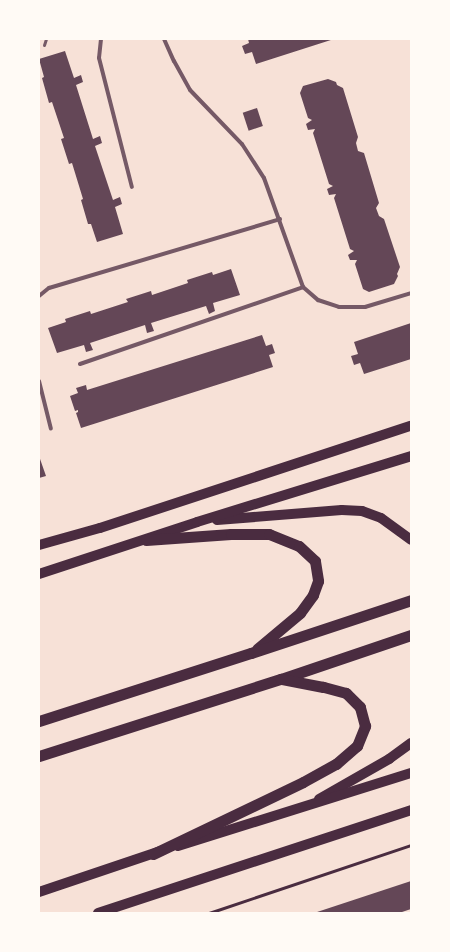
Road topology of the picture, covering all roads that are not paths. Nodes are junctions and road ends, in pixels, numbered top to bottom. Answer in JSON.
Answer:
{"nodes":[{"id":1,"x":46,"y":39,"type":"edge"},
{"id":2,"x":101,"y":39,"type":"edge"},
{"id":3,"x":164,"y":39,"type":"edge"},
{"id":4,"x":44,"y":45,"type":"dead end"},
{"id":5,"x":132,"y":187,"type":"dead end"},
{"id":6,"x":280,"y":219,"type":"junction"},
{"id":7,"x":303,"y":287,"type":"junction"},
{"id":8,"x":411,"y":293,"type":"edge"},
{"id":9,"x":39,"y":296,"type":"edge"},
{"id":10,"x":80,"y":364,"type":"dead end"},
{"id":11,"x":39,"y":381,"type":"edge"},
{"id":12,"x":411,"y":426,"type":"edge"},
{"id":13,"x":51,"y":429,"type":"dead end"},
{"id":14,"x":411,"y":456,"type":"edge"},
{"id":15,"x":197,"y":522,"type":"junction"},
{"id":16,"x":146,"y":540,"type":"junction"},
{"id":17,"x":411,"y":540,"type":"edge"},
{"id":18,"x":39,"y":545,"type":"edge"},
{"id":19,"x":39,"y":574,"type":"edge"},
{"id":20,"x":411,"y":600,"type":"edge"},
{"id":21,"x":411,"y":635,"type":"edge"},
{"id":22,"x":252,"y":653,"type":"junction"},
{"id":23,"x":281,"y":679,"type":"junction"},
{"id":24,"x":39,"y":721,"type":"edge"},
{"id":25,"x":411,"y":743,"type":"edge"},
{"id":26,"x":39,"y":756,"type":"edge"},
{"id":27,"x":411,"y":774,"type":"edge"},
{"id":28,"x":300,"y":809,"type":"junction"},
{"id":29,"x":411,"y":810,"type":"edge"},
{"id":30,"x":153,"y":854,"type":"junction"},
{"id":31,"x":39,"y":892,"type":"edge"},
{"id":32,"x":98,"y":913,"type":"edge"}],
"edges":[{"from":1,"to":4,"type":"lane"},
{"from":2,"to":5,"type":"street"},
{"from":3,"to":6,"type":"street"},
{"from":6,"to":7,"type":"street"},
{"from":6,"to":9,"type":"street"},
{"from":7,"to":8,"type":"street"},
{"from":7,"to":10,"type":"street"},
{"from":11,"to":13,"type":"street"},
{"from":12,"to":18,"type":"main road"},
{"from":14,"to":15,"type":"main road"},
{"from":15,"to":16,"type":"main road"},
{"from":15,"to":17,"type":"main road"},
{"from":16,"to":19,"type":"main road"},
{"from":16,"to":22,"type":"highway"},
{"from":20,"to":22,"type":"highway"},
{"from":21,"to":23,"type":"highway"},
{"from":22,"to":24,"type":"highway"},
{"from":23,"to":26,"type":"highway"},
{"from":23,"to":30,"type":"highway"},
{"from":25,"to":28,"type":"main road"},
{"from":27,"to":28,"type":"main road"},
{"from":28,"to":30,"type":"main road"},
{"from":29,"to":32,"type":"main road"},
{"from":30,"to":31,"type":"main road"}]}
